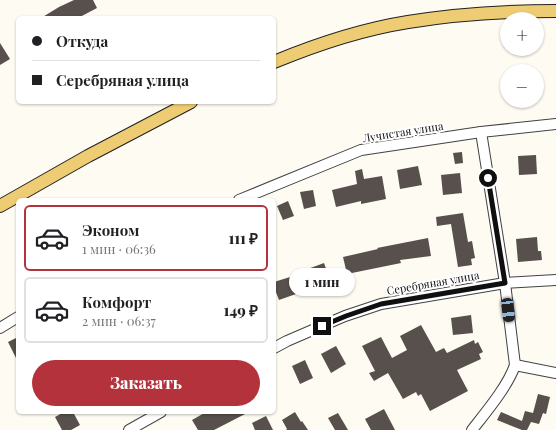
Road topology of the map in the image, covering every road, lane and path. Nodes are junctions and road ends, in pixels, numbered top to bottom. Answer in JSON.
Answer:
{"nodes":[{"id":1,"x":556,"y":11,"type":"edge"},
{"id":2,"x":276,"y":61,"type":"edge"},
{"id":3,"x":187,"y":104,"type":"edge"},
{"id":4,"x":556,"y":124,"type":"edge"},
{"id":5,"x":482,"y":132,"type":"junction"},
{"id":6,"x":244,"y":198,"type":"edge"},
{"id":7,"x":0,"y":206,"type":"edge"},
{"id":8,"x":556,"y":280,"type":"edge"},
{"id":9,"x":505,"y":283,"type":"junction"},
{"id":10,"x":16,"y":318,"type":"edge"},
{"id":11,"x":0,"y":328,"type":"edge"},
{"id":12,"x":276,"y":347,"type":"edge"},
{"id":13,"x":515,"y":365,"type":"junction"},
{"id":14,"x":556,"y":373,"type":"edge"},
{"id":15,"x":156,"y":414,"type":"edge"},
{"id":16,"x":471,"y":429,"type":"edge"},
{"id":17,"x":128,"y":430,"type":"edge"}],
"edges":[{"from":1,"to":2,"type":"main road"},
{"from":3,"to":7,"type":"main road"},
{"from":4,"to":5,"type":"street","name":"Лучистая улица"},
{"from":5,"to":6,"type":"street","name":"Лучистая улица"},
{"from":5,"to":9,"type":"street"},
{"from":8,"to":9,"type":"street","name":"Серебряная улица"},
{"from":9,"to":12,"type":"street","name":"Серебряная улица"},
{"from":9,"to":13,"type":"street"},
{"from":10,"to":11,"type":"street"},
{"from":13,"to":14,"type":"street"},
{"from":13,"to":16,"type":"street"},
{"from":15,"to":17,"type":"street"}]}
